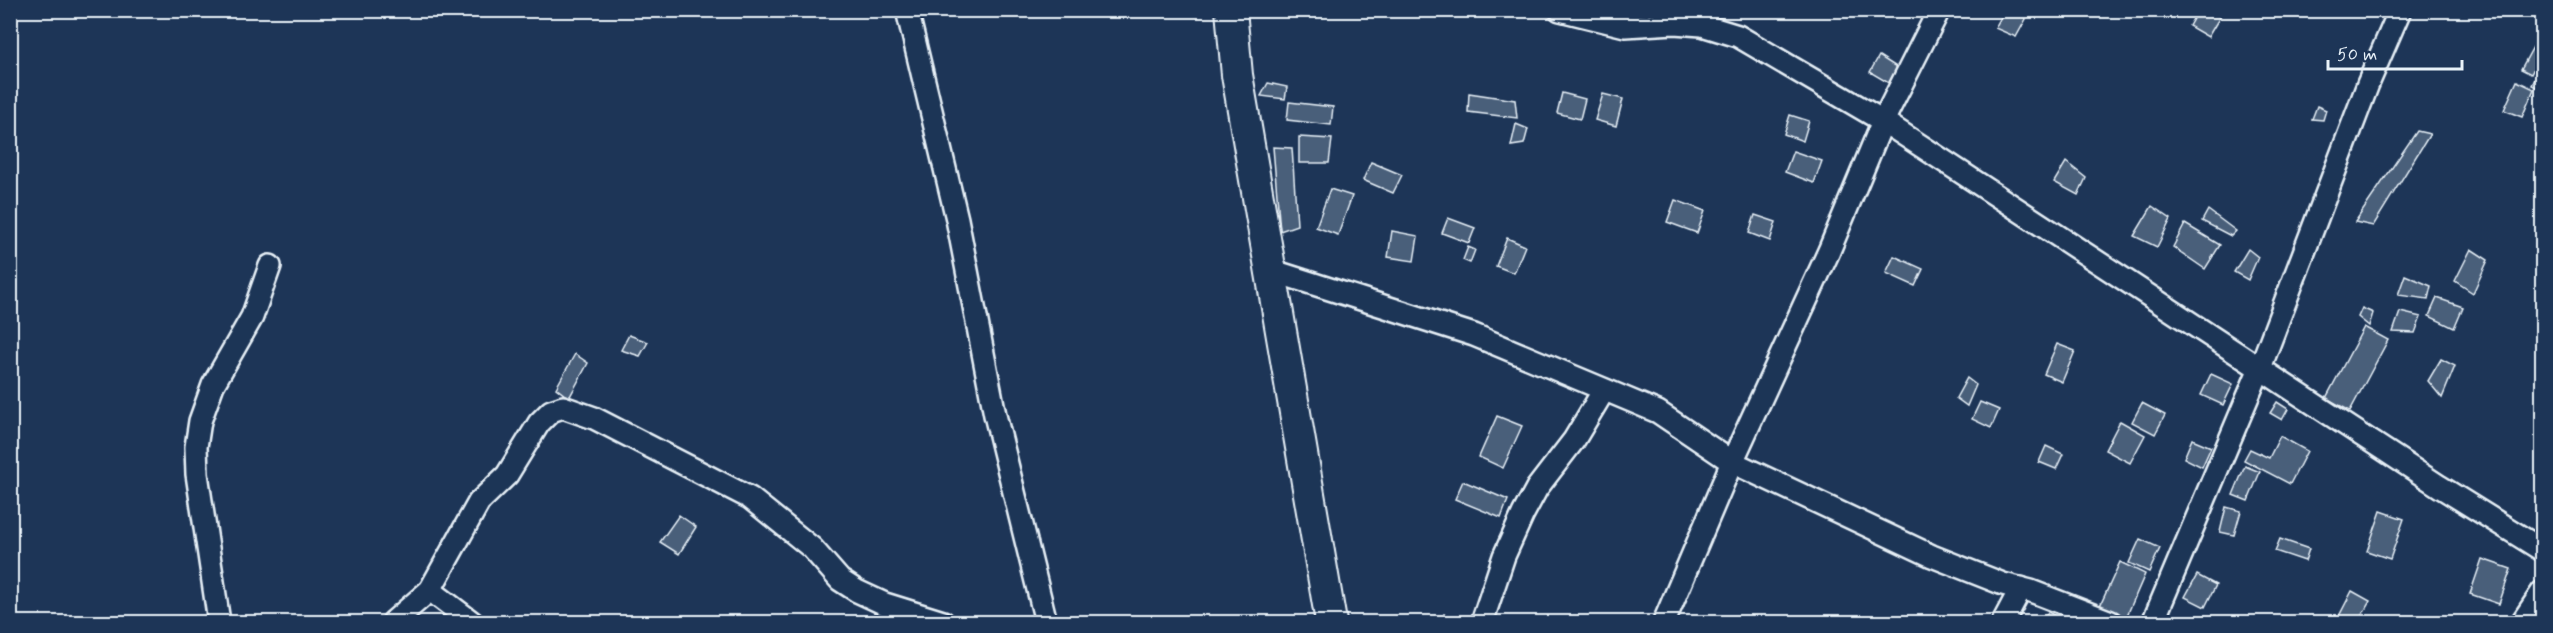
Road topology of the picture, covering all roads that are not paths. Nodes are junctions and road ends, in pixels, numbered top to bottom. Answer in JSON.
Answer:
{"nodes":[{"id":1,"x":908,"y":10,"type":"edge"},
{"id":2,"x":1231,"y":10,"type":"edge"},
{"id":3,"x":1560,"y":10,"type":"edge"},
{"id":4,"x":1939,"y":10,"type":"edge"},
{"id":5,"x":2400,"y":10,"type":"edge"},
{"id":6,"x":1883,"y":122,"type":"junction"},
{"id":7,"x":270,"y":266,"type":"dead end"},
{"id":8,"x":1270,"y":270,"type":"junction"},
{"id":9,"x":2260,"y":368,"type":"junction"},
{"id":10,"x":1604,"y":390,"type":"junction"},
{"id":11,"x":1731,"y":462,"type":"junction"},
{"id":12,"x":2542,"y":550,"type":"edge"},
{"id":13,"x":2020,"y":588,"type":"junction"},
{"id":14,"x":430,"y":590,"type":"junction"},
{"id":15,"x":2542,"y":592,"type":"edge"},
{"id":16,"x":219,"y":622,"type":"edge"},
{"id":17,"x":393,"y":622,"type":"edge"},
{"id":18,"x":472,"y":622,"type":"edge"},
{"id":19,"x":943,"y":622,"type":"edge"},
{"id":20,"x":1046,"y":622,"type":"edge"},
{"id":21,"x":1331,"y":622,"type":"edge"},
{"id":22,"x":1482,"y":622,"type":"edge"},
{"id":23,"x":1664,"y":622,"type":"edge"},
{"id":24,"x":2003,"y":622,"type":"edge"},
{"id":25,"x":2110,"y":622,"type":"edge"},
{"id":26,"x":2153,"y":622,"type":"edge"},
{"id":27,"x":2522,"y":622,"type":"edge"}],
"edges":[{"from":1,"to":20,"type":"street"},
{"from":2,"to":8,"type":"street"},
{"from":3,"to":6,"type":"street"},
{"from":4,"to":6,"type":"street"},
{"from":5,"to":9,"type":"street"},
{"from":6,"to":9,"type":"street"},
{"from":6,"to":11,"type":"street"},
{"from":7,"to":16,"type":"street"},
{"from":8,"to":10,"type":"street"},
{"from":8,"to":21,"type":"street"},
{"from":9,"to":12,"type":"street"},
{"from":9,"to":26,"type":"street"},
{"from":10,"to":11,"type":"street"},
{"from":10,"to":22,"type":"street"},
{"from":11,"to":13,"type":"street"},
{"from":11,"to":23,"type":"street"},
{"from":13,"to":24,"type":"street"},
{"from":13,"to":25,"type":"street"},
{"from":14,"to":17,"type":"street"},
{"from":14,"to":18,"type":"street"},
{"from":14,"to":19,"type":"street"},
{"from":15,"to":27,"type":"street"}]}
